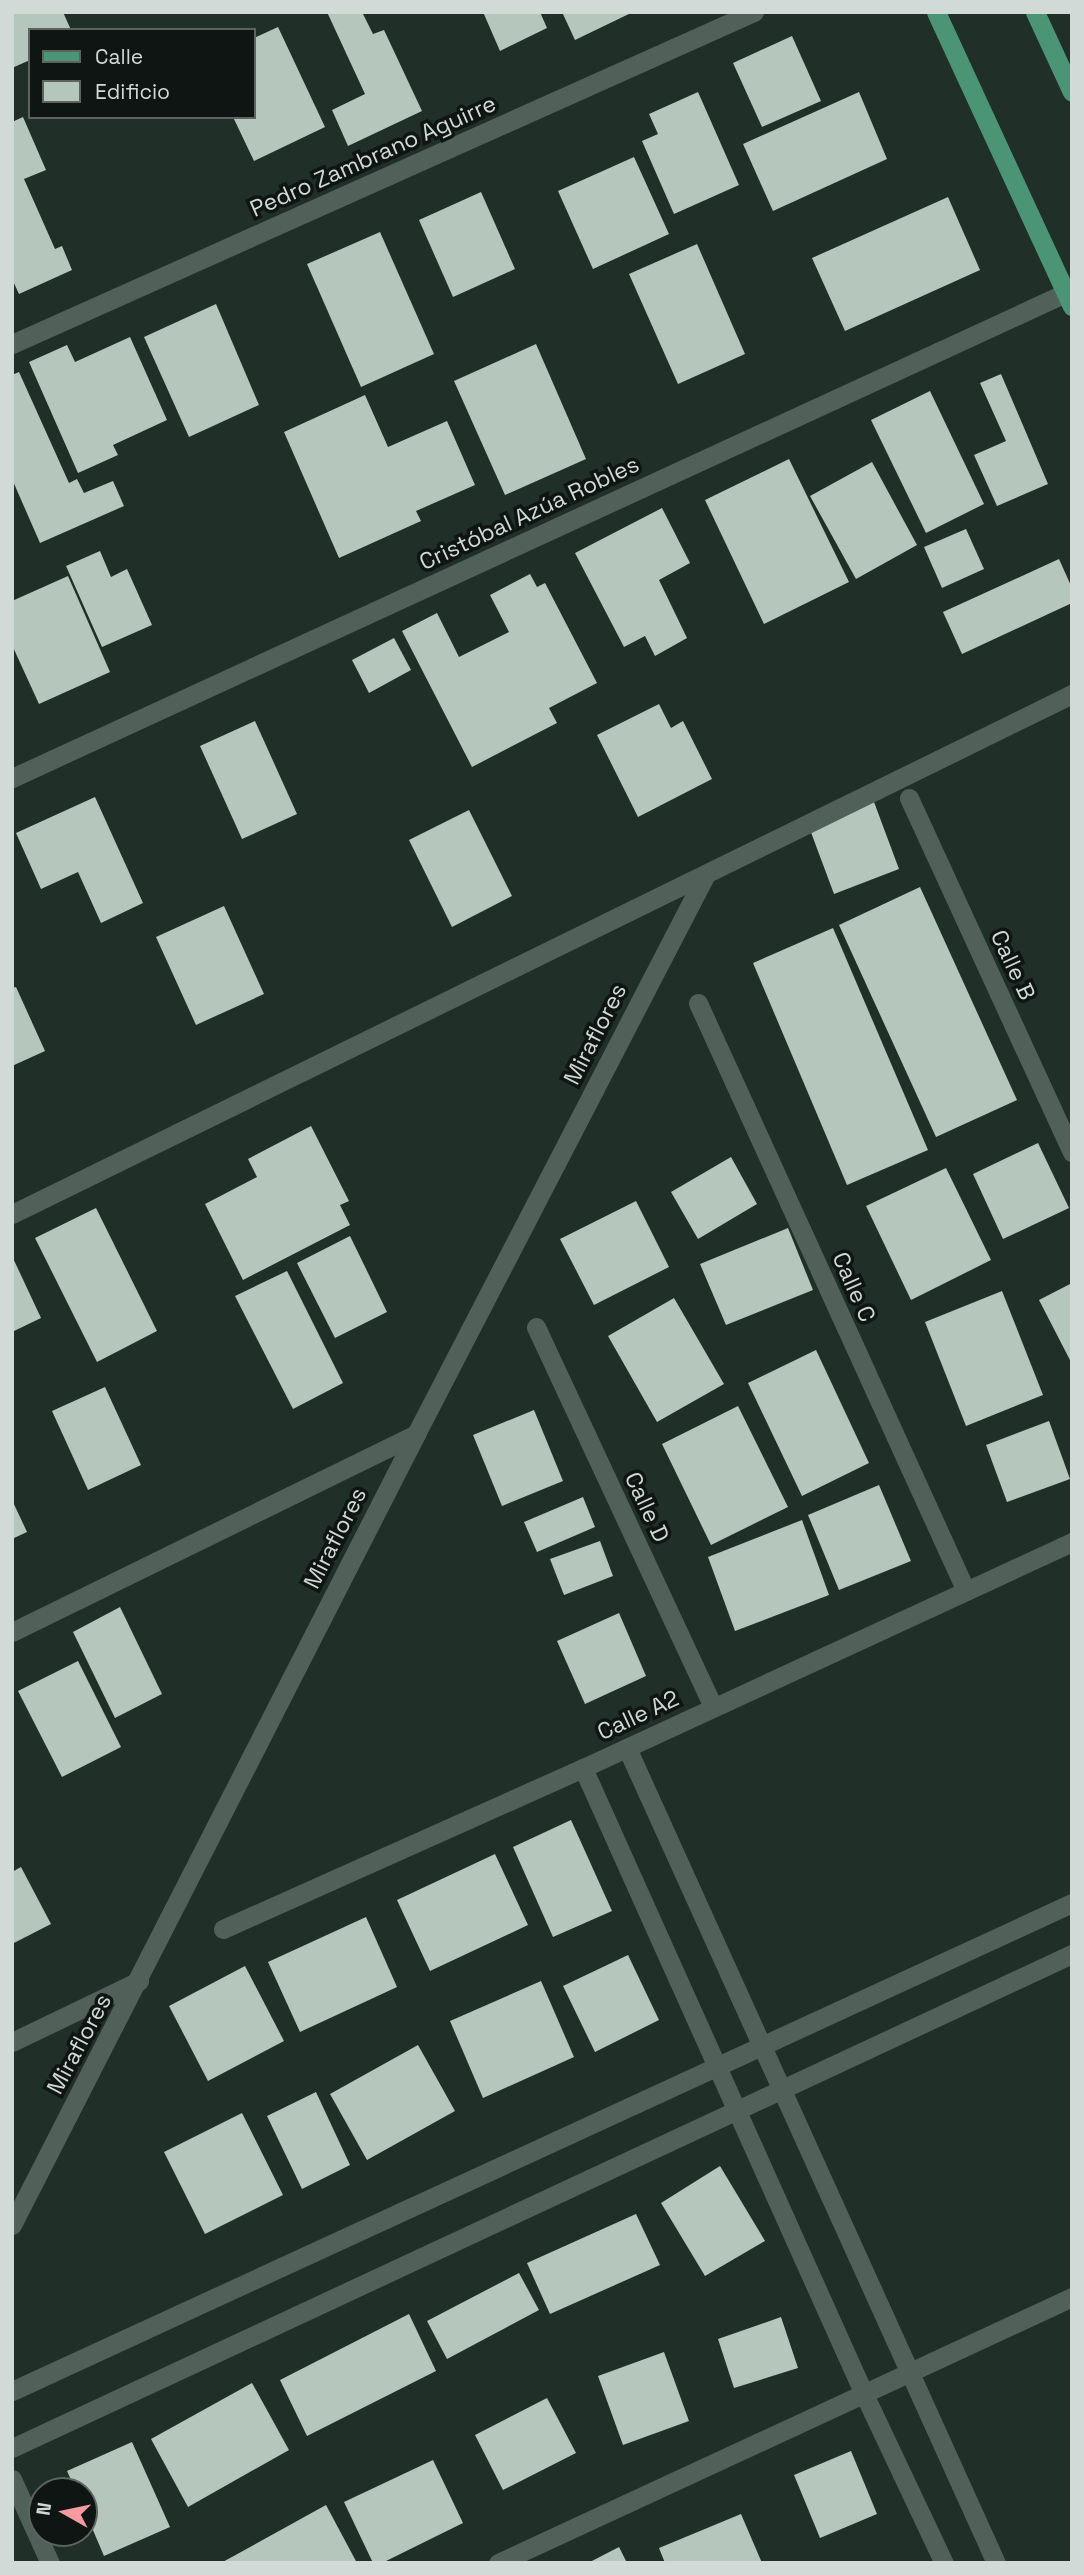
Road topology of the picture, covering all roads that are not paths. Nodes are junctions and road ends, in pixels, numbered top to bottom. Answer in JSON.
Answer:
{"nodes":[{"id":1,"x":754,"y":12,"type":"edge"},
{"id":2,"x":936,"y":12,"type":"edge"},
{"id":3,"x":1035,"y":12,"type":"edge"},
{"id":4,"x":1072,"y":92,"type":"edge"},
{"id":5,"x":1070,"y":297,"type":"edge"},
{"id":6,"x":12,"y":344,"type":"edge"},
{"id":7,"x":1072,"y":694,"type":"edge"},
{"id":8,"x":12,"y":778,"type":"edge"},
{"id":9,"x":909,"y":798,"type":"dead end"},
{"id":10,"x":705,"y":876,"type":"junction"},
{"id":11,"x":698,"y":1003,"type":"dead end"},
{"id":12,"x":1072,"y":1152,"type":"edge"},
{"id":13,"x":12,"y":1214,"type":"edge"},
{"id":14,"x":536,"y":1327,"type":"dead end"},
{"id":15,"x":416,"y":1434,"type":"junction"},
{"id":16,"x":1072,"y":1542,"type":"edge"},
{"id":17,"x":966,"y":1591,"type":"junction"},
{"id":18,"x":12,"y":1632,"type":"edge"},
{"id":19,"x":713,"y":1707,"type":"junction"},
{"id":20,"x":627,"y":1748,"type":"junction"},
{"id":21,"x":583,"y":1768,"type":"junction"},
{"id":22,"x":1072,"y":1903,"type":"edge"},
{"id":23,"x":223,"y":1929,"type":"dead end"},
{"id":24,"x":1072,"y":1954,"type":"edge"},
{"id":25,"x":139,"y":1981,"type":"junction"},
{"id":26,"x":12,"y":2042,"type":"edge"},
{"id":27,"x":760,"y":2045,"type":"junction"},
{"id":28,"x":715,"y":2066,"type":"junction"},
{"id":29,"x":779,"y":2088,"type":"junction"},
{"id":30,"x":735,"y":2108,"type":"junction"},
{"id":31,"x":12,"y":2225,"type":"edge"},
{"id":32,"x":1072,"y":2297,"type":"edge"},
{"id":33,"x":908,"y":2372,"type":"junction"},
{"id":34,"x":12,"y":2391,"type":"edge"},
{"id":35,"x":864,"y":2394,"type":"junction"},
{"id":36,"x":12,"y":2448,"type":"edge"},
{"id":37,"x":12,"y":2479,"type":"edge"},
{"id":38,"x":50,"y":2563,"type":"edge"},
{"id":39,"x":498,"y":2563,"type":"edge"},
{"id":40,"x":944,"y":2563,"type":"edge"},
{"id":41,"x":996,"y":2563,"type":"edge"}],
"edges":[{"from":1,"to":6,"type":"street","name":"Pedro Zambrano Aguirre"},
{"from":2,"to":5,"type":"main road"},
{"from":3,"to":4,"type":"main road"},
{"from":5,"to":8,"type":"street","name":"Cristóbal Azúa Robles"},
{"from":7,"to":10,"type":"street"},
{"from":9,"to":12,"type":"street","name":"Calle B"},
{"from":10,"to":13,"type":"street"},
{"from":10,"to":15,"type":"street","name":"Miraflores"},
{"from":11,"to":17,"type":"street","name":"Calle C"},
{"from":14,"to":19,"type":"street","name":"Calle D"},
{"from":15,"to":18,"type":"street"},
{"from":15,"to":25,"type":"street","name":"Miraflores"},
{"from":16,"to":17,"type":"street","name":"Calle A2"},
{"from":17,"to":19,"type":"street","name":"Calle A2"},
{"from":19,"to":20,"type":"street","name":"Calle A2"},
{"from":20,"to":21,"type":"street","name":"Calle A2"},
{"from":20,"to":27,"type":"street"},
{"from":21,"to":23,"type":"street","name":"Calle A2"},
{"from":21,"to":28,"type":"street"},
{"from":22,"to":27,"type":"street"},
{"from":24,"to":29,"type":"street"},
{"from":25,"to":26,"type":"street"},
{"from":25,"to":31,"type":"street","name":"Miraflores"},
{"from":27,"to":28,"type":"street"},
{"from":27,"to":29,"type":"street"},
{"from":28,"to":30,"type":"street"},
{"from":28,"to":34,"type":"street"},
{"from":29,"to":30,"type":"street"},
{"from":29,"to":33,"type":"street"},
{"from":30,"to":35,"type":"street"},
{"from":30,"to":36,"type":"street"},
{"from":32,"to":33,"type":"street"},
{"from":33,"to":35,"type":"street"},
{"from":33,"to":41,"type":"street"},
{"from":35,"to":39,"type":"street"},
{"from":35,"to":40,"type":"street"},
{"from":37,"to":38,"type":"street"}]}
